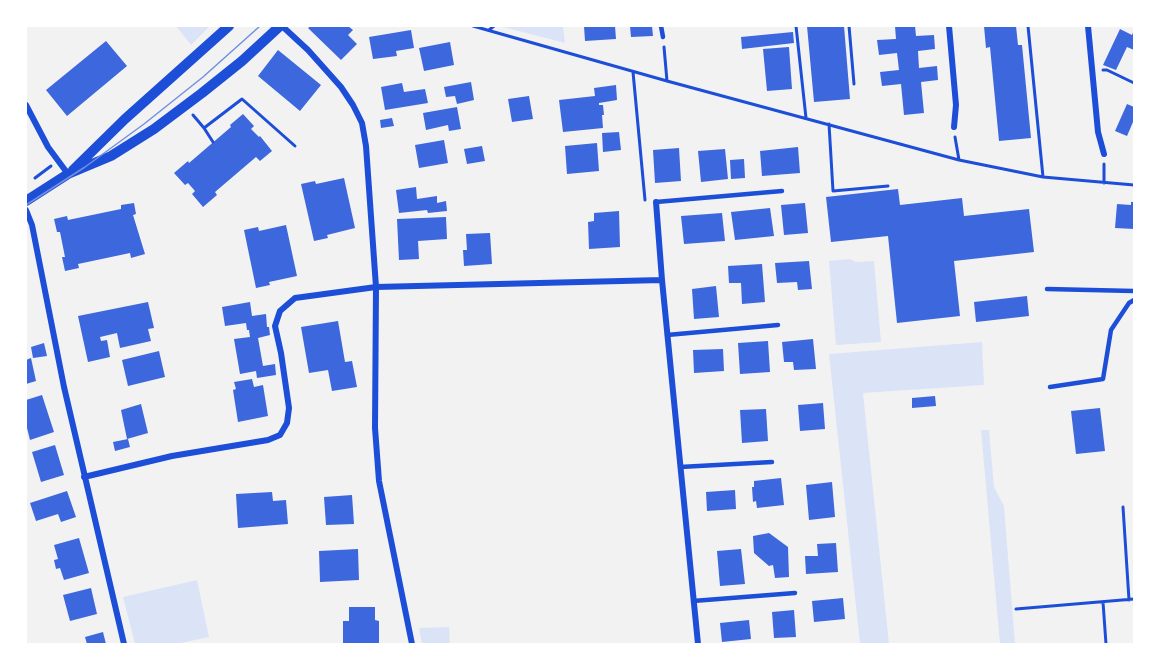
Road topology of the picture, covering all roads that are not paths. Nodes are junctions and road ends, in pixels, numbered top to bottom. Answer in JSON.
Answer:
{"nodes":[{"id":1,"x":229,"y":26,"type":"edge"},
{"id":2,"x":281,"y":26,"type":"edge"},
{"id":3,"x":661,"y":26,"type":"edge"},
{"id":4,"x":949,"y":26,"type":"edge"},
{"id":5,"x":1088,"y":26,"type":"edge"},
{"id":6,"x":663,"y":38,"type":"road end"},
{"id":7,"x":26,"y":105,"type":"edge"},
{"id":8,"x":954,"y":127,"type":"road end"},
{"id":9,"x":1104,"y":154,"type":"road end"},
{"id":10,"x":68,"y":174,"type":"junction"},
{"id":11,"x":782,"y":191,"type":"dead end"},
{"id":12,"x":26,"y":201,"type":"edge"},
{"id":13,"x":656,"y":202,"type":"joint"},
{"id":14,"x":26,"y":210,"type":"edge"},
{"id":15,"x":662,"y":280,"type":"junction"},
{"id":16,"x":376,"y":286,"type":"junction"},
{"id":17,"x":1047,"y":289,"type":"dead end"},
{"id":18,"x":1134,"y":291,"type":"edge"},
{"id":19,"x":1134,"y":300,"type":"edge"},
{"id":20,"x":778,"y":325,"type":"dead end"},
{"id":21,"x":667,"y":335,"type":"junction"},
{"id":22,"x":1050,"y":387,"type":"dead end"},
{"id":23,"x":772,"y":462,"type":"dead end"},
{"id":24,"x":680,"y":467,"type":"junction"},
{"id":25,"x":84,"y":477,"type":"junction"},
{"id":26,"x":795,"y":593,"type":"dead end"},
{"id":27,"x":693,"y":601,"type":"junction"},
{"id":28,"x":124,"y":645,"type":"edge"},
{"id":29,"x":412,"y":645,"type":"edge"},
{"id":30,"x":698,"y":645,"type":"edge"}],
"edges":[{"from":1,"to":10,"type":"street"},
{"from":2,"to":10,"type":"street"},
{"from":2,"to":16,"type":"street"},
{"from":3,"to":6,"type":"lane"},
{"from":4,"to":8,"type":"street"},
{"from":5,"to":9,"type":"street"},
{"from":7,"to":10,"type":"street"},
{"from":10,"to":12,"type":"street"},
{"from":11,"to":13,"type":"lane"},
{"from":13,"to":15,"type":"street"},
{"from":14,"to":25,"type":"street"},
{"from":15,"to":16,"type":"street"},
{"from":15,"to":21,"type":"street"},
{"from":16,"to":25,"type":"street"},
{"from":16,"to":29,"type":"street"},
{"from":17,"to":18,"type":"lane"},
{"from":19,"to":22,"type":"lane"},
{"from":20,"to":21,"type":"lane"},
{"from":21,"to":24,"type":"street"},
{"from":23,"to":24,"type":"lane"},
{"from":24,"to":27,"type":"street"},
{"from":25,"to":28,"type":"street"},
{"from":26,"to":27,"type":"lane"},
{"from":27,"to":30,"type":"street"}]}
